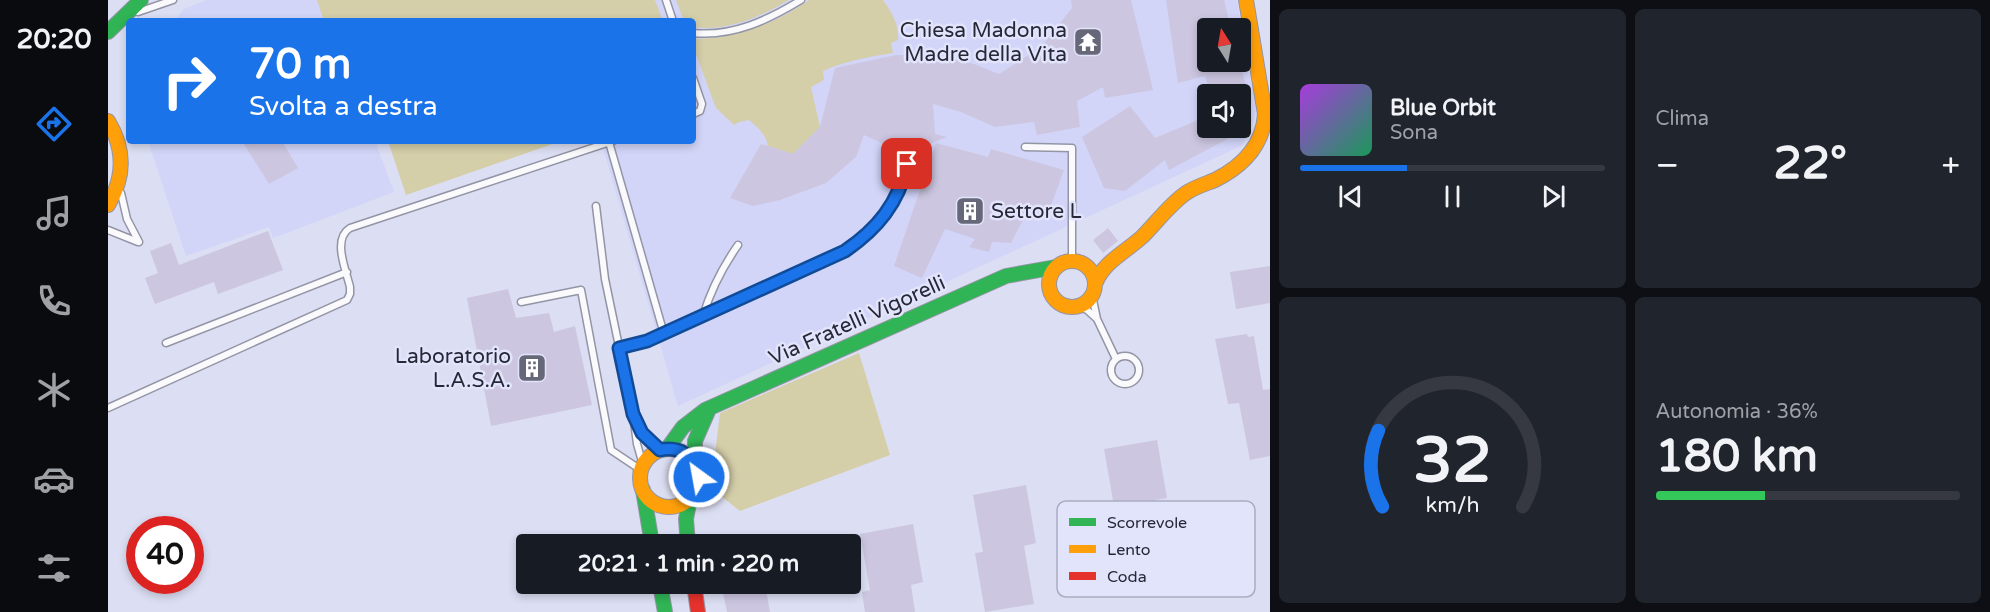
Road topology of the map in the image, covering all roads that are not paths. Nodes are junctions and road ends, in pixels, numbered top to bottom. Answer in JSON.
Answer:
{"nodes":[{"id":1,"x":141,"y":0,"type":"edge"},
{"id":2,"x":173,"y":0,"type":"edge"},
{"id":3,"x":666,"y":0,"type":"edge"},
{"id":4,"x":801,"y":0,"type":"edge"},
{"id":5,"x":1246,"y":0,"type":"edge"},
{"id":6,"x":672,"y":18,"type":"edge"},
{"id":7,"x":121,"y":20,"type":"junction"},
{"id":8,"x":108,"y":32,"type":"edge"},
{"id":9,"x":696,"y":33,"type":"edge"},
{"id":10,"x":696,"y":87,"type":"edge"},
{"id":11,"x":696,"y":113,"type":"edge"},
{"id":12,"x":108,"y":121,"type":"edge"},
{"id":13,"x":605,"y":144,"type":"edge"},
{"id":14,"x":612,"y":144,"type":"edge"},
{"id":15,"x":1026,"y":147,"type":"dead end"},
{"id":16,"x":907,"y":164,"type":"dead end"},
{"id":17,"x":119,"y":184,"type":"junction"},
{"id":18,"x":108,"y":205,"type":"edge"},
{"id":19,"x":596,"y":206,"type":"dead end"},
{"id":20,"x":108,"y":230,"type":"edge"},
{"id":21,"x":738,"y":245,"type":"dead end"},
{"id":22,"x":1110,"y":262,"type":"junction"},
{"id":23,"x":1079,"y":263,"type":"junction"},
{"id":24,"x":1056,"y":267,"type":"junction"},
{"id":25,"x":346,"y":272,"type":"junction"},
{"id":26,"x":1022,"y":273,"type":"junction"},
{"id":27,"x":1094,"y":289,"type":"junction"},
{"id":28,"x":1050,"y":290,"type":"junction"},
{"id":29,"x":520,"y":302,"type":"dead end"},
{"id":30,"x":1078,"y":306,"type":"junction"},
{"id":31,"x":703,"y":316,"type":"junction"},
{"id":32,"x":1097,"y":320,"type":"junction"},
{"id":33,"x":664,"y":334,"type":"junction"},
{"id":34,"x":166,"y":343,"type":"dead end"},
{"id":35,"x":619,"y":348,"type":"junction"},
{"id":36,"x":1116,"y":359,"type":"junction"},
{"id":37,"x":108,"y":408,"type":"edge"},
{"id":38,"x":710,"y":408,"type":"junction"},
{"id":39,"x":633,"y":414,"type":"junction"},
{"id":40,"x":663,"y":450,"type":"junction"},
{"id":41,"x":695,"y":463,"type":"junction"},
{"id":42,"x":642,"y":467,"type":"junction"},
{"id":43,"x":643,"y":490,"type":"junction"},
{"id":44,"x":690,"y":498,"type":"junction"},
{"id":45,"x":650,"y":534,"type":"edge"},
{"id":46,"x":687,"y":534,"type":"edge"},
{"id":47,"x":662,"y":594,"type":"edge"},
{"id":48,"x":695,"y":594,"type":"edge"},
{"id":49,"x":665,"y":612,"type":"edge"},
{"id":50,"x":698,"y":612,"type":"edge"}],
"edges":[{"from":1,"to":7,"type":"street"},
{"from":2,"to":7,"type":"lane"},
{"from":3,"to":6,"type":"lane"},
{"from":4,"to":9,"type":"lane"},
{"from":5,"to":22,"type":"street"},
{"from":7,"to":8,"type":"street"},
{"from":10,"to":11,"type":"lane"},
{"from":12,"to":17,"type":"street"},
{"from":13,"to":25,"type":"lane"},
{"from":14,"to":33,"type":"lane"},
{"from":15,"to":23,"type":"lane"},
{"from":16,"to":31,"type":"lane"},
{"from":17,"to":18,"type":"street"},
{"from":17,"to":20,"type":"lane"},
{"from":19,"to":35,"type":"lane"},
{"from":21,"to":31,"type":"lane"},
{"from":22,"to":23,"type":"street"},
{"from":22,"to":27,"type":"street"},
{"from":23,"to":24,"type":"street"},
{"from":23,"to":27,"type":"street"},
{"from":24,"to":26,"type":"street","name":"Via Fratelli Vigorelli"},
{"from":24,"to":28,"type":"street"},
{"from":25,"to":34,"type":"lane"},
{"from":25,"to":37,"type":"lane"},
{"from":26,"to":28,"type":"street"},
{"from":26,"to":38,"type":"street","name":"Via Fratelli Vigorelli"},
{"from":27,"to":30,"type":"street"},
{"from":27,"to":32,"type":"lane"},
{"from":28,"to":30,"type":"street"},
{"from":29,"to":42,"type":"lane"},
{"from":30,"to":32,"type":"lane"},
{"from":31,"to":33,"type":"lane"},
{"from":32,"to":36,"type":"lane"},
{"from":33,"to":35,"type":"lane"},
{"from":35,"to":39,"type":"lane"},
{"from":36,"to":36,"type":"lane"},
{"from":38,"to":40,"type":"street","name":"Via Fratelli Vigorelli"},
{"from":38,"to":41,"type":"street"},
{"from":39,"to":40,"type":"lane"},
{"from":39,"to":42,"type":"lane"},
{"from":40,"to":41,"type":"street"},
{"from":40,"to":42,"type":"street"},
{"from":41,"to":44,"type":"street"},
{"from":42,"to":43,"type":"street"},
{"from":43,"to":44,"type":"street"},
{"from":43,"to":45,"type":"street"},
{"from":44,"to":46,"type":"street"},
{"from":47,"to":49,"type":"street"},
{"from":48,"to":50,"type":"street"}]}
